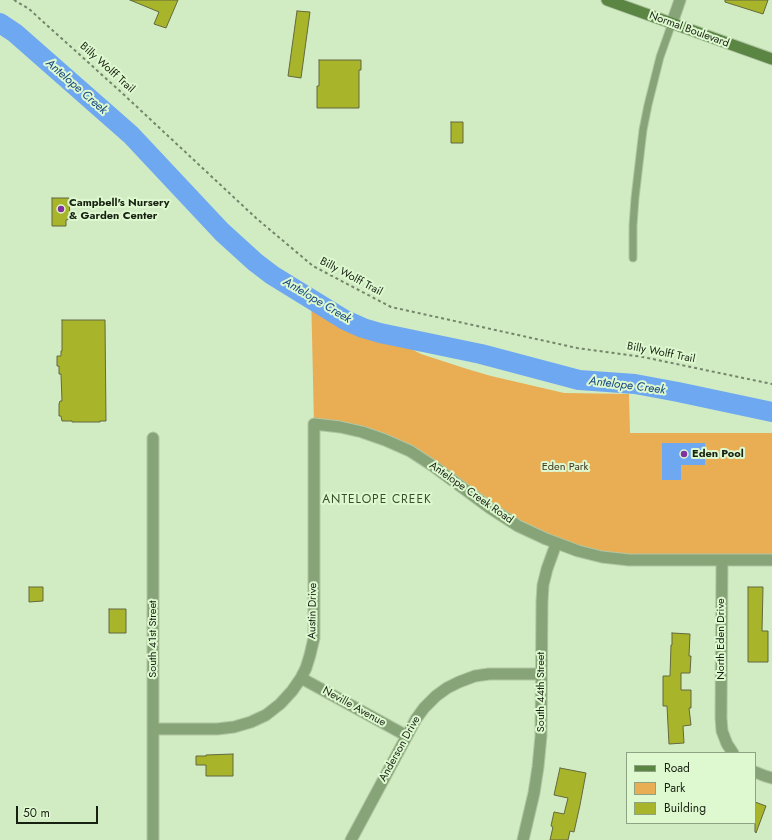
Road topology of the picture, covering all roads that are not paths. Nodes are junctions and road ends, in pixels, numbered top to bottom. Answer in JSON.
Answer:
{"nodes":[{"id":1,"x":607,"y":0,"type":"edge"},
{"id":2,"x":680,"y":0,"type":"edge"},
{"id":3,"x":672,"y":23,"type":"junction"},
{"id":4,"x":772,"y":59,"type":"edge"},
{"id":5,"x":633,"y":258,"type":"dead end"},
{"id":6,"x":314,"y":424,"type":"joint"},
{"id":7,"x":153,"y":438,"type":"dead end"},
{"id":8,"x":556,"y":544,"type":"junction"},
{"id":9,"x":722,"y":560,"type":"junction"},
{"id":10,"x":772,"y":560,"type":"edge"},
{"id":11,"x":541,"y":674,"type":"junction"},
{"id":12,"x":301,"y":678,"type":"junction"},
{"id":13,"x":153,"y":730,"type":"junction"},
{"id":14,"x":407,"y":736,"type":"junction"},
{"id":15,"x":732,"y":752,"type":"edge"},
{"id":16,"x":756,"y":772,"type":"edge"},
{"id":17,"x":772,"y":778,"type":"edge"},
{"id":18,"x":153,"y":840,"type":"edge"},
{"id":19,"x":351,"y":840,"type":"edge"},
{"id":20,"x":523,"y":840,"type":"edge"}],
"edges":[{"from":1,"to":3,"type":"main road","name":"Normal Boulevard"},
{"from":2,"to":3,"type":"street"},
{"from":3,"to":4,"type":"main road","name":"Normal Boulevard"},
{"from":3,"to":5,"type":"lane"},
{"from":6,"to":8,"type":"street","name":"Antelope Creek Road"},
{"from":6,"to":12,"type":"street","name":"Austin Drive"},
{"from":7,"to":13,"type":"street","name":"South 41st Street"},
{"from":8,"to":9,"type":"street","name":"Antelope Creek Road"},
{"from":8,"to":11,"type":"street","name":"South 44th Street"},
{"from":9,"to":10,"type":"street","name":"Antelope Creek Road"},
{"from":9,"to":15,"type":"street","name":"North Eden Drive"},
{"from":11,"to":14,"type":"street","name":"Anderson Drive"},
{"from":11,"to":20,"type":"street","name":"South 44th Street"},
{"from":12,"to":13,"type":"street","name":"Austin Drive"},
{"from":12,"to":14,"type":"street","name":"Neville Avenue"},
{"from":13,"to":18,"type":"street","name":"South 41st Street"},
{"from":14,"to":19,"type":"street","name":"Anderson Drive"},
{"from":16,"to":17,"type":"street"}]}
